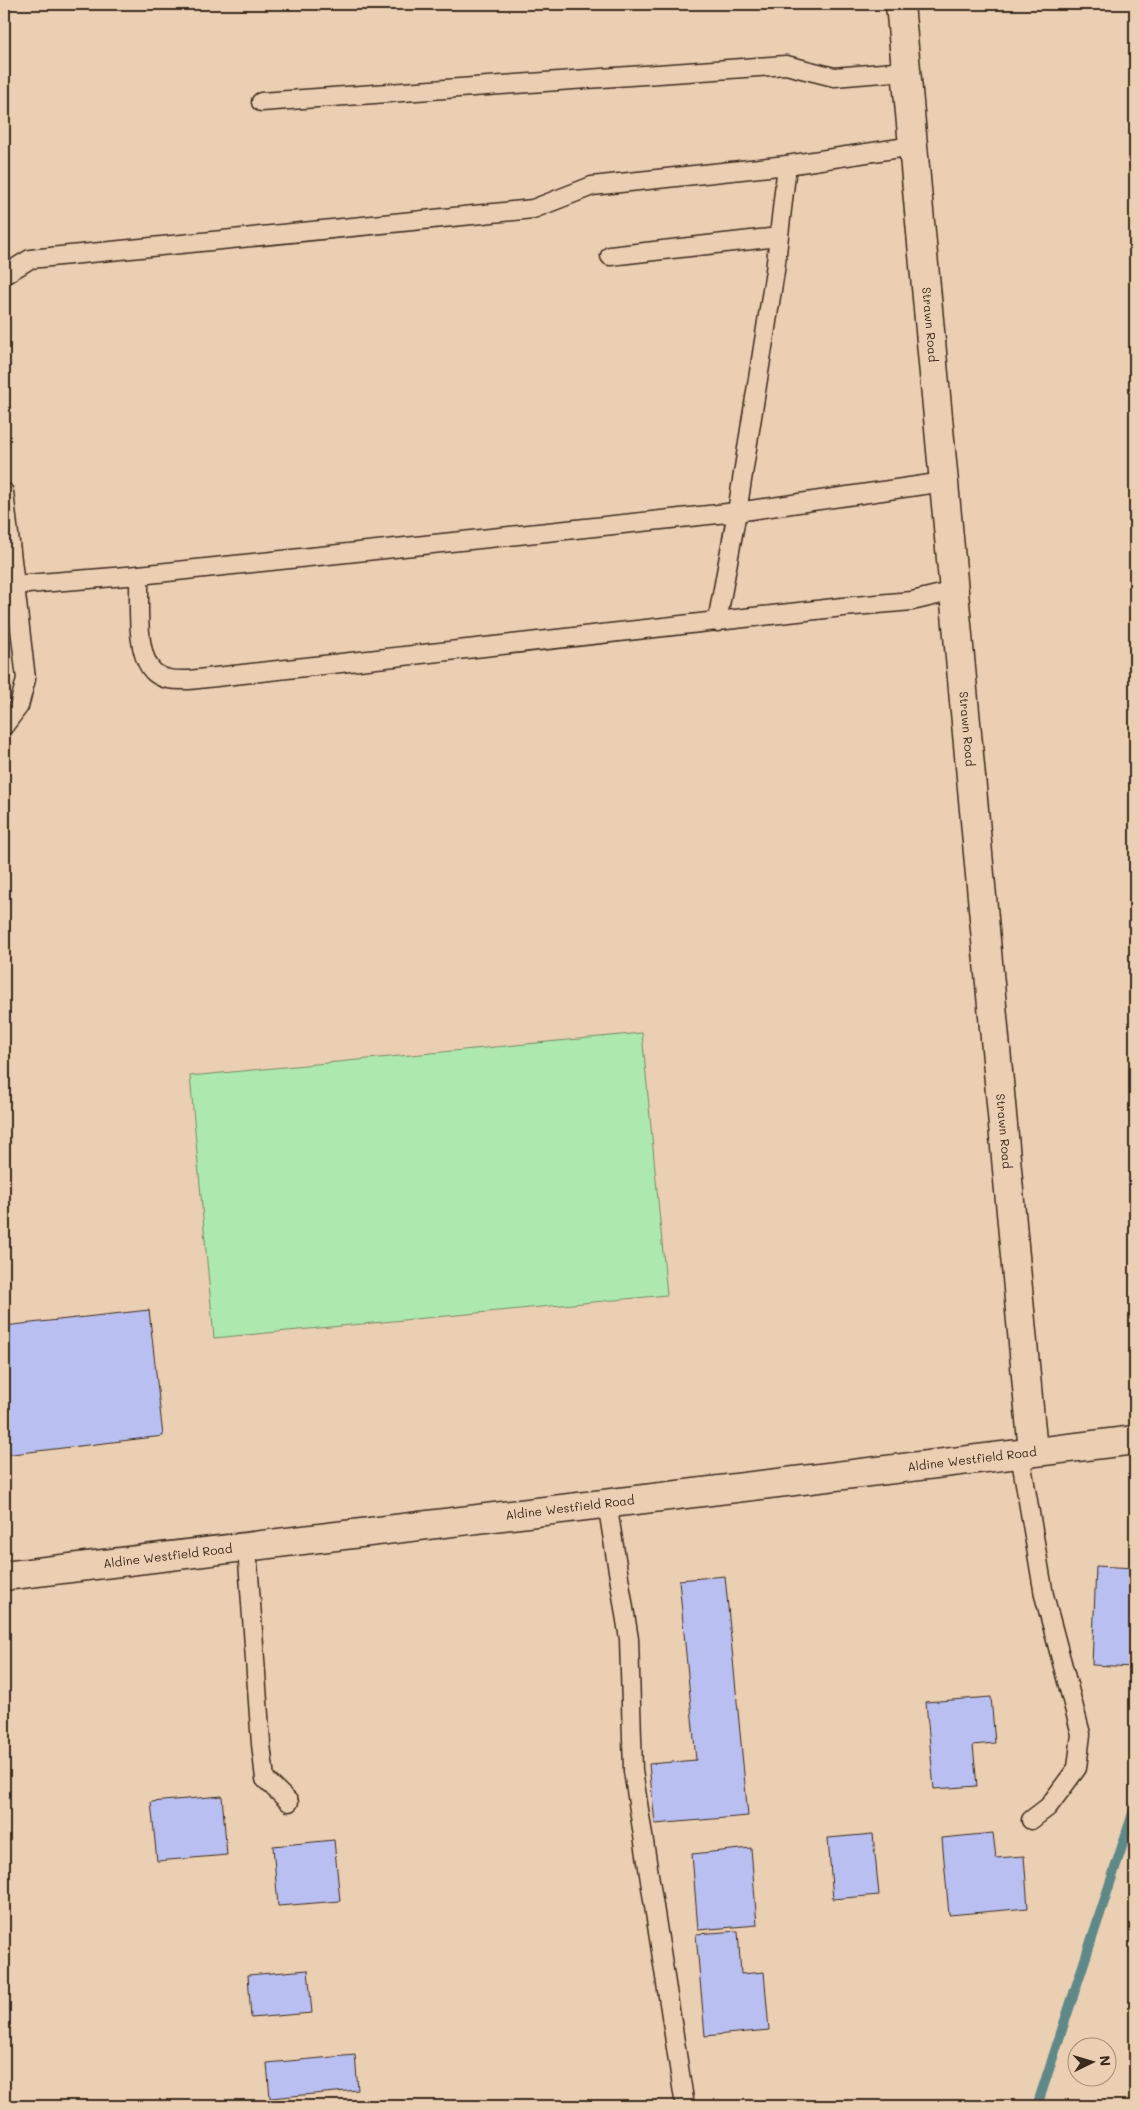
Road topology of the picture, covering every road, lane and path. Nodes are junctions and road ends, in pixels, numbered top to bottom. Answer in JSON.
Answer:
{"nodes":[{"id":1,"x":900,"y":4,"type":"edge"},
{"id":2,"x":906,"y":71,"type":"junction"},
{"id":3,"x":261,"y":102,"type":"dead end"},
{"id":4,"x":913,"y":146,"type":"junction"},
{"id":5,"x":787,"y":165,"type":"junction"},
{"id":6,"x":778,"y":238,"type":"junction"},
{"id":7,"x":610,"y":256,"type":"dead end"},
{"id":8,"x":4,"y":275,"type":"edge"},
{"id":9,"x":944,"y":482,"type":"junction"},
{"id":10,"x":4,"y":492,"type":"edge"},
{"id":11,"x":737,"y":512,"type":"junction"},
{"id":12,"x":139,"y":575,"type":"junction"},
{"id":13,"x":15,"y":585,"type":"junction"},
{"id":14,"x":954,"y":591,"type":"junction"},
{"id":15,"x":717,"y":622,"type":"junction"},
{"id":16,"x":4,"y":726,"type":"edge"},
{"id":17,"x":1135,"y":1440,"type":"edge"},
{"id":18,"x":1027,"y":1453,"type":"junction"},
{"id":19,"x":607,"y":1503,"type":"junction"},
{"id":20,"x":247,"y":1547,"type":"junction"},
{"id":21,"x":4,"y":1576,"type":"edge"},
{"id":22,"x":289,"y":1802,"type":"dead end"},
{"id":23,"x":1031,"y":1820,"type":"dead end"},
{"id":24,"x":685,"y":2106,"type":"edge"}],
"edges":[{"from":1,"to":2,"type":"street","name":"Strawn Road"},
{"from":2,"to":3,"type":"lane"},
{"from":2,"to":4,"type":"street","name":"Strawn Road"},
{"from":4,"to":5,"type":"lane"},
{"from":4,"to":9,"type":"street","name":"Strawn Road"},
{"from":5,"to":6,"type":"lane"},
{"from":5,"to":8,"type":"lane"},
{"from":6,"to":7,"type":"lane"},
{"from":6,"to":11,"type":"lane"},
{"from":9,"to":11,"type":"lane"},
{"from":9,"to":14,"type":"street","name":"Strawn Road"},
{"from":10,"to":13,"type":"lane"},
{"from":11,"to":12,"type":"lane"},
{"from":11,"to":15,"type":"lane"},
{"from":12,"to":13,"type":"lane"},
{"from":12,"to":15,"type":"lane"},
{"from":13,"to":16,"type":"lane"},
{"from":14,"to":15,"type":"lane"},
{"from":14,"to":18,"type":"street","name":"Strawn Road"},
{"from":17,"to":18,"type":"street","name":"Aldine Westfield Road"},
{"from":18,"to":19,"type":"street","name":"Aldine Westfield Road"},
{"from":18,"to":23,"type":"lane"},
{"from":19,"to":20,"type":"street","name":"Aldine Westfield Road"},
{"from":19,"to":24,"type":"lane"},
{"from":20,"to":21,"type":"street","name":"Aldine Westfield Road"},
{"from":20,"to":22,"type":"lane"}]}
